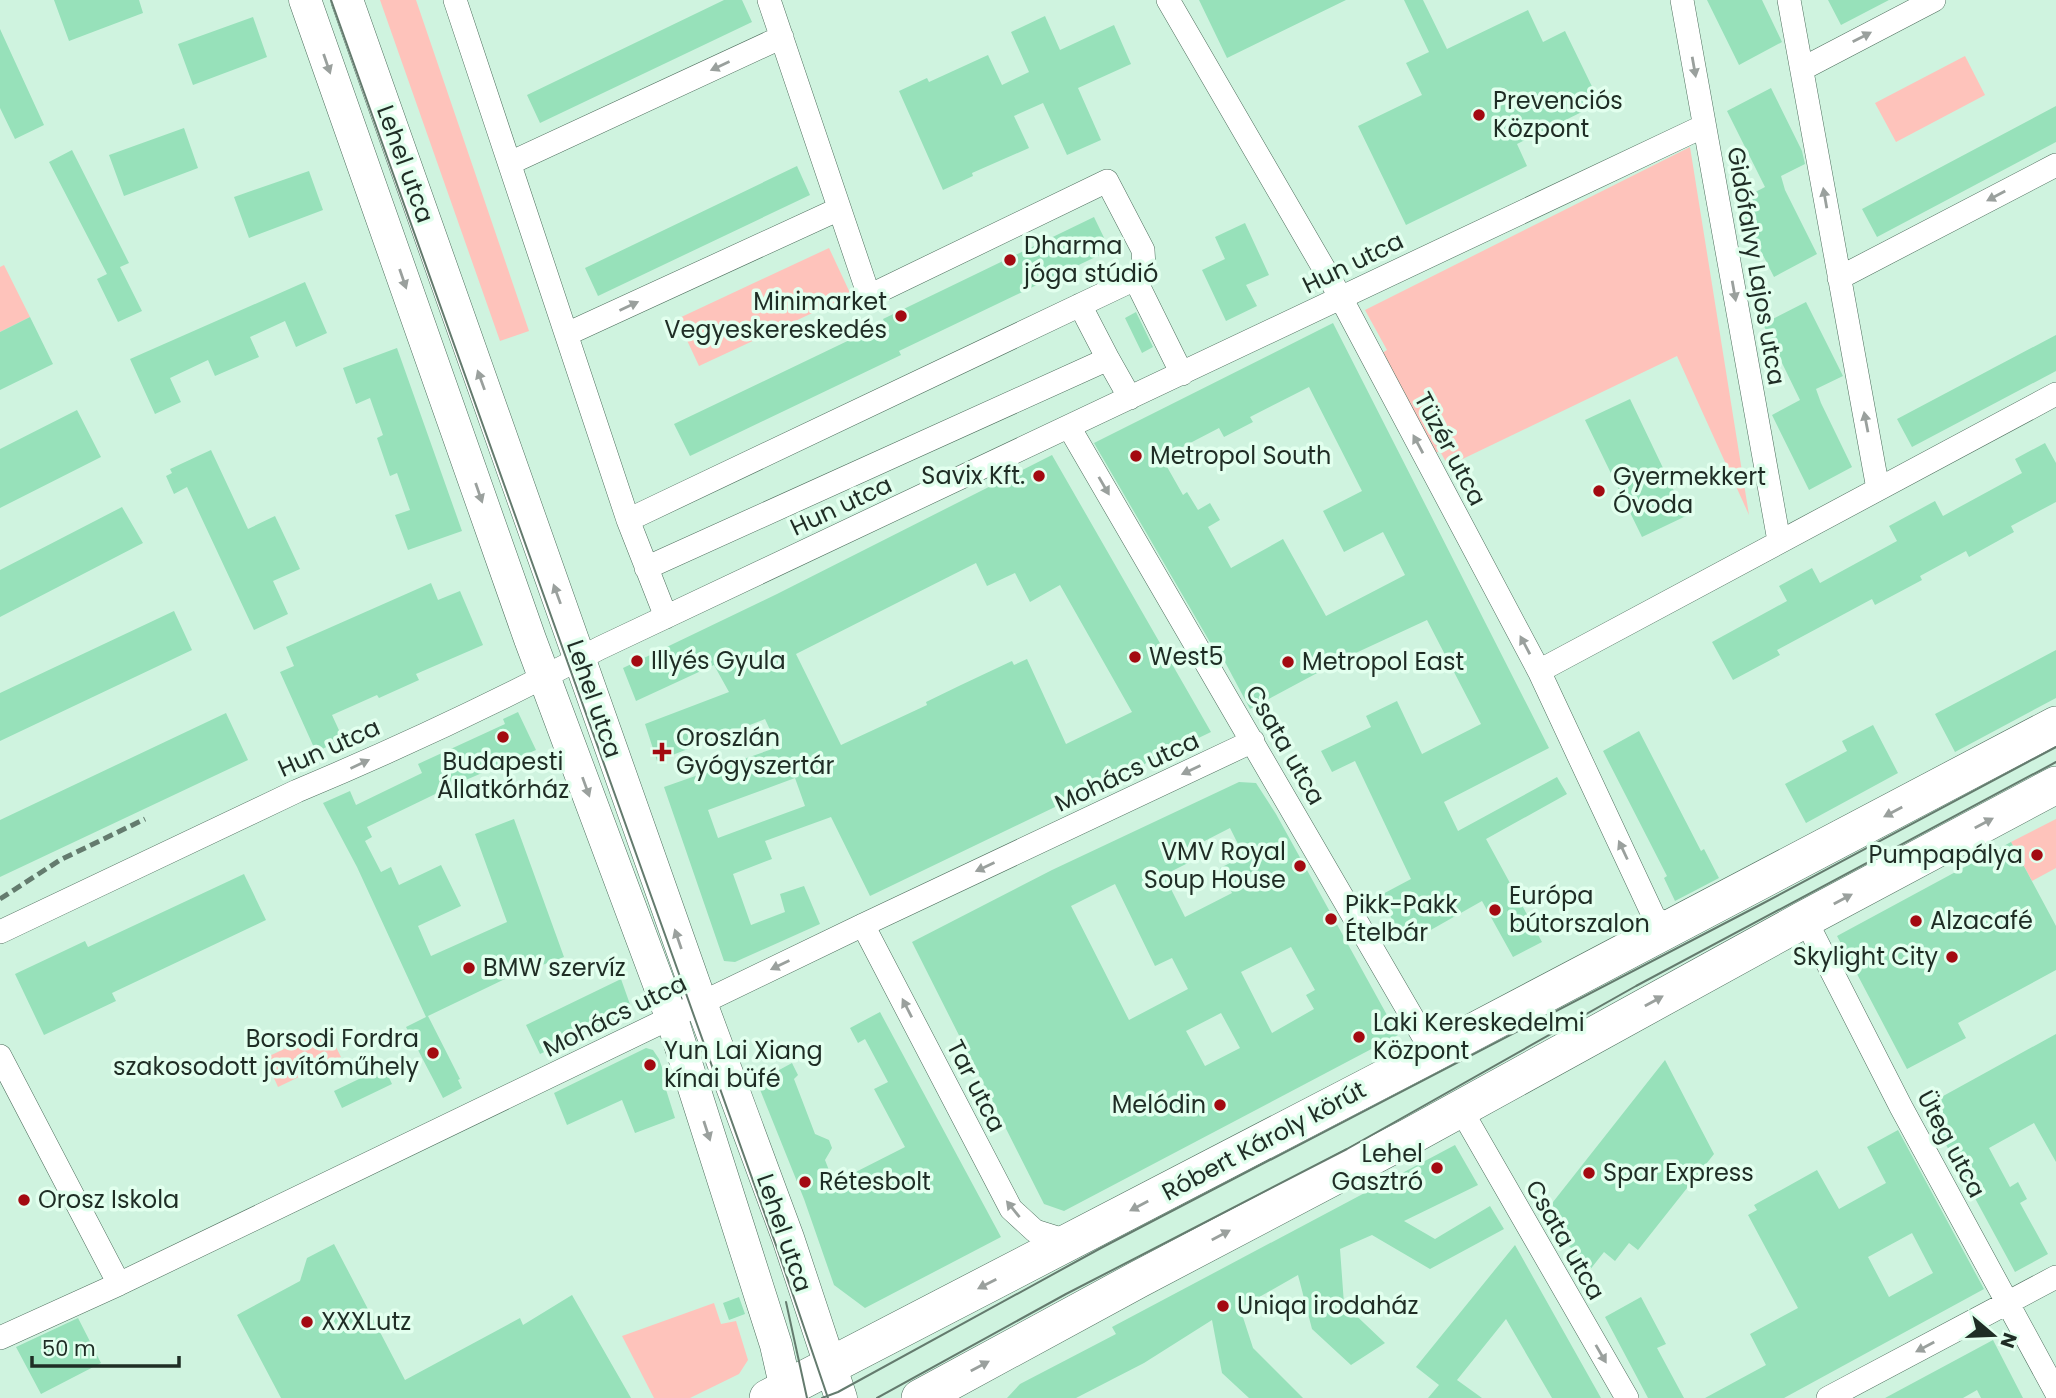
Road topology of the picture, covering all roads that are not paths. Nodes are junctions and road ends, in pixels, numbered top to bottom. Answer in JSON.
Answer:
{"nodes":[{"id":1,"x":305,"y":0,"type":"edge"},
{"id":2,"x":346,"y":0,"type":"edge"},
{"id":3,"x":455,"y":0,"type":"edge"},
{"id":4,"x":769,"y":0,"type":"edge"},
{"id":5,"x":1168,"y":0,"type":"edge"},
{"id":6,"x":1682,"y":0,"type":"edge"},
{"id":7,"x":1789,"y":0,"type":"edge"},
{"id":8,"x":1934,"y":0,"type":"edge"},
{"id":9,"x":782,"y":37,"type":"junction"},
{"id":10,"x":1802,"y":69,"type":"junction"},
{"id":11,"x":1704,"y":126,"type":"junction"},
{"id":12,"x":510,"y":163,"type":"junction"},
{"id":13,"x":2056,"y":165,"type":"edge"},
{"id":14,"x":839,"y":209,"type":"junction"},
{"id":15,"x":1839,"y":278,"type":"junction"},
{"id":16,"x":1136,"y":279,"type":"junction"},
{"id":17,"x":1341,"y":298,"type":"junction"},
{"id":18,"x":1080,"y":306,"type":"junction"},
{"id":19,"x":567,"y":334,"type":"junction"},
{"id":20,"x":1108,"y":359,"type":"junction"},
{"id":21,"x":1182,"y":374,"type":"junction"},
{"id":22,"x":2056,"y":394,"type":"edge"},
{"id":23,"x":1130,"y":398,"type":"junction"},
{"id":24,"x":1069,"y":427,"type":"junction"},
{"id":25,"x":1878,"y":489,"type":"junction"},
{"id":26,"x":628,"y":520,"type":"junction"},
{"id":27,"x":1779,"y":541,"type":"junction"},
{"id":28,"x":646,"y":568,"type":"junction"},
{"id":29,"x":667,"y":617,"type":"junction"},
{"id":30,"x":581,"y":658,"type":"junction"},
{"id":31,"x":1539,"y":671,"type":"junction"},
{"id":32,"x":545,"y":677,"type":"junction"},
{"id":33,"x":2056,"y":725,"type":"edge"},
{"id":34,"x":1253,"y":741,"type":"junction"},
{"id":35,"x":2056,"y":785,"type":"edge"},
{"id":36,"x":1805,"y":919,"type":"junction"},
{"id":37,"x":863,"y":925,"type":"junction"},
{"id":38,"x":1670,"y":928,"type":"junction"},
{"id":39,"x":0,"y":932,"type":"edge"},
{"id":40,"x":701,"y":1003,"type":"junction"},
{"id":41,"x":672,"y":1019,"type":"junction"},
{"id":42,"x":1433,"y":1053,"type":"junction"},
{"id":43,"x":0,"y":1056,"type":"edge"},
{"id":44,"x":1460,"y":1108,"type":"junction"},
{"id":45,"x":1070,"y":1242,"type":"junction"},
{"id":46,"x":2056,"y":1277,"type":"edge"},
{"id":47,"x":119,"y":1284,"type":"junction"},
{"id":48,"x":2007,"y":1304,"type":"junction"},
{"id":49,"x":0,"y":1339,"type":"edge"},
{"id":50,"x":835,"y":1382,"type":"edge"},
{"id":51,"x":2056,"y":1392,"type":"edge"},
{"id":52,"x":781,"y":1395,"type":"edge"},
{"id":53,"x":920,"y":1398,"type":"edge"},
{"id":54,"x":1627,"y":1398,"type":"edge"},
{"id":55,"x":1828,"y":1398,"type":"edge"}],
"edges":[{"from":1,"to":32,"type":"main road","name":"Lehel utca","one_way":true},
{"from":30,"to":2,"type":"main road","name":"Lehel utca","one_way":true},
{"from":3,"to":12,"type":"street"},
{"from":4,"to":9,"type":"street"},
{"from":5,"to":17,"type":"street","name":"Tüzér utca"},
{"from":6,"to":11,"type":"street","name":"Gidófalvy Lajos utca","one_way":true},
{"from":7,"to":10,"type":"street"},
{"from":10,"to":8,"type":"street","one_way":true},
{"from":9,"to":12,"type":"street","one_way":true},
{"from":9,"to":14,"type":"street"},
{"from":15,"to":10,"type":"street","one_way":true},
{"from":11,"to":17,"type":"street","name":"Hun utca"},
{"from":11,"to":27,"type":"street","name":"Gidófalvy Lajos utca","one_way":true},
{"from":12,"to":19,"type":"street"},
{"from":13,"to":15,"type":"street","one_way":true},
{"from":14,"to":16,"type":"street"},
{"from":19,"to":14,"type":"street","one_way":true},
{"from":25,"to":15,"type":"street","one_way":true},
{"from":16,"to":18,"type":"street"},
{"from":16,"to":21,"type":"street"},
{"from":17,"to":21,"type":"street","name":"Hun utca"},
{"from":31,"to":17,"type":"street","name":"Tüzér utca","one_way":true},
{"from":18,"to":20,"type":"street"},
{"from":18,"to":26,"type":"street"},
{"from":19,"to":26,"type":"street"},
{"from":20,"to":23,"type":"street"},
{"from":20,"to":28,"type":"street"},
{"from":21,"to":23,"type":"street","name":"Hun utca"},
{"from":22,"to":25,"type":"street"},
{"from":23,"to":24,"type":"street","name":"Hun utca"},
{"from":24,"to":29,"type":"street","name":"Hun utca"},
{"from":24,"to":34,"type":"street","name":"Csata utca","one_way":true},
{"from":25,"to":27,"type":"street"},
{"from":26,"to":28,"type":"street"},
{"from":27,"to":31,"type":"street"},
{"from":28,"to":29,"type":"street"},
{"from":29,"to":30,"type":"street","name":"Hun utca"},
{"from":30,"to":32,"type":"street","name":"Hun utca"},
{"from":40,"to":30,"type":"main road","name":"Lehel utca","one_way":true},
{"from":38,"to":31,"type":"street","name":"Tüzér utca","one_way":true},
{"from":39,"to":32,"type":"street","name":"Hun utca","one_way":true},
{"from":32,"to":41,"type":"main road","name":"Lehel utca","one_way":true},
{"from":33,"to":38,"type":"main road","name":"Róbert Károly körút","one_way":true},
{"from":34,"to":37,"type":"street","name":"Mohács utca","one_way":true},
{"from":34,"to":42,"type":"street","name":"Csata utca"},
{"from":36,"to":35,"type":"main road","one_way":true},
{"from":44,"to":36,"type":"main road","one_way":true},
{"from":36,"to":48,"type":"street","name":"Üteg utca"},
{"from":37,"to":40,"type":"street","name":"Mohács utca","one_way":true},
{"from":45,"to":37,"type":"street","name":"Tar utca","one_way":true},
{"from":38,"to":42,"type":"main road","name":"Róbert Károly körút"},
{"from":40,"to":41,"type":"street","name":"Mohács utca"},
{"from":40,"to":50,"type":"main road","name":"Lehel utca"},
{"from":41,"to":47,"type":"street","name":"Mohács utca"},
{"from":41,"to":52,"type":"main road","name":"Lehel utca","one_way":true},
{"from":42,"to":45,"type":"main road","name":"Róbert Károly körút","one_way":true},
{"from":43,"to":47,"type":"street"},
{"from":53,"to":44,"type":"main road","one_way":true},
{"from":44,"to":54,"type":"street","name":"Csata utca","one_way":true},
{"from":45,"to":50,"type":"main road","name":"Róbert Károly körút","one_way":true},
{"from":46,"to":48,"type":"street"},
{"from":47,"to":49,"type":"street","name":"Mohács utca"},
{"from":48,"to":51,"type":"street","name":"Üteg utca"},
{"from":48,"to":55,"type":"street","one_way":true},
{"from":50,"to":52,"type":"main road","name":"Róbert Károly körút"}]}
